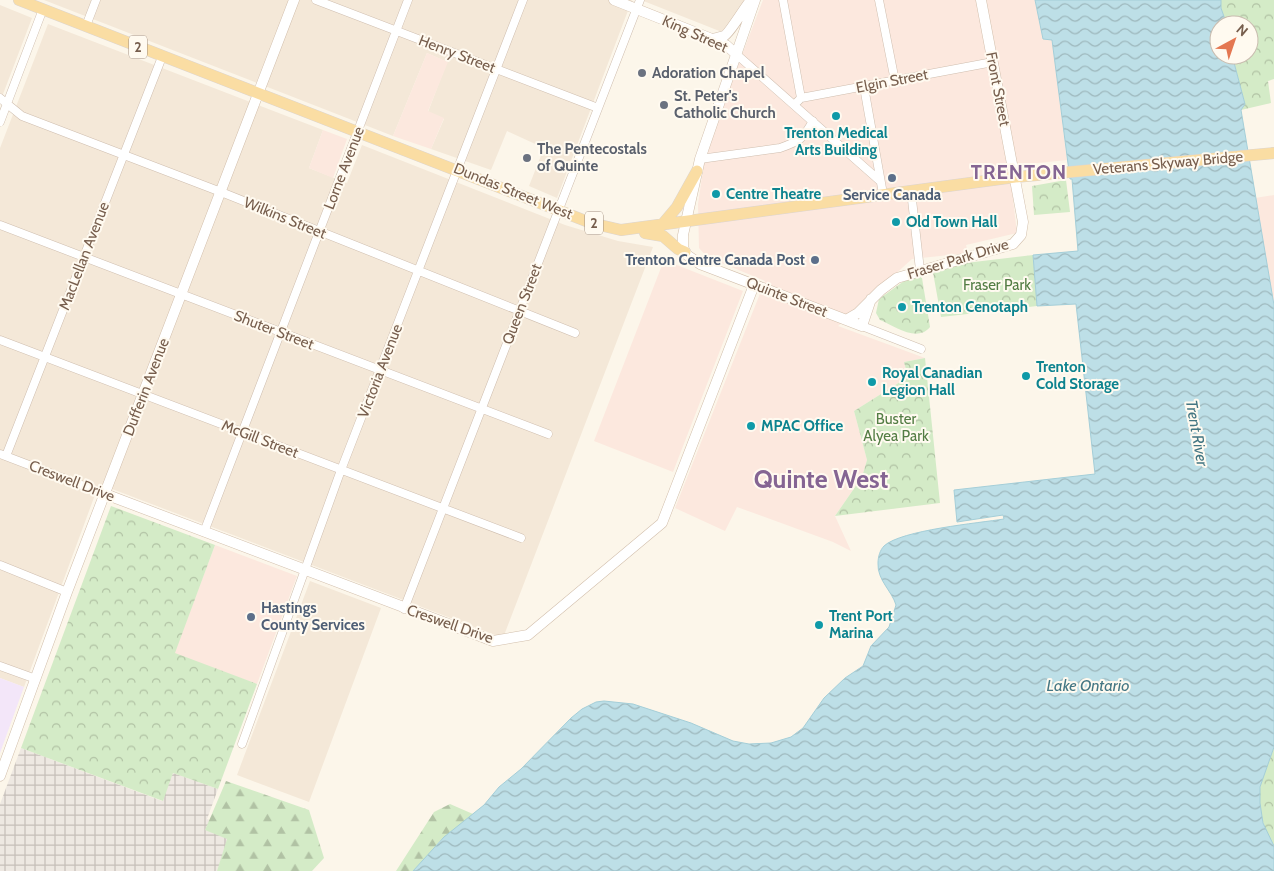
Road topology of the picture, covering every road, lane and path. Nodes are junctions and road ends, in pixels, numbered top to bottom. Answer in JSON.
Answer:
{"nodes":[{"id":1,"x":19,"y":0,"type":"edge"},
{"id":2,"x":96,"y":0,"type":"edge"},
{"id":3,"x":294,"y":0,"type":"edge"},
{"id":4,"x":316,"y":0,"type":"edge"},
{"id":5,"x":408,"y":0,"type":"edge"},
{"id":6,"x":523,"y":0,"type":"edge"},
{"id":7,"x":614,"y":0,"type":"edge"},
{"id":8,"x":751,"y":0,"type":"edge"},
{"id":9,"x":755,"y":0,"type":"edge"},
{"id":10,"x":783,"y":0,"type":"edge"},
{"id":11,"x":879,"y":0,"type":"edge"},
{"id":12,"x":981,"y":0,"type":"edge"},
{"id":13,"x":639,"y":4,"type":"edge"},
{"id":14,"x":43,"y":9,"type":"junction"},
{"id":15,"x":86,"y":26,"type":"junction"},
{"id":16,"x":397,"y":31,"type":"junction"},
{"id":17,"x":712,"y":39,"type":"junction"},
{"id":18,"x":735,"y":53,"type":"junction"},
{"id":19,"x":162,"y":57,"type":"junction"},
{"id":20,"x":993,"y":62,"type":"junction"},
{"id":21,"x":496,"y":69,"type":"junction"},
{"id":22,"x":894,"y":81,"type":"junction"},
{"id":23,"x":864,"y":87,"type":"junction"},
{"id":24,"x":259,"y":92,"type":"junction"},
{"id":25,"x":0,"y":98,"type":"edge"},
{"id":26,"x":801,"y":98,"type":"junction"},
{"id":27,"x":8,"y":102,"type":"junction"},
{"id":28,"x":794,"y":105,"type":"junction"},
{"id":29,"x":598,"y":108,"type":"junction"},
{"id":30,"x":813,"y":121,"type":"junction"},
{"id":31,"x":0,"y":122,"type":"edge"},
{"id":32,"x":358,"y":131,"type":"junction"},
{"id":33,"x":1274,"y":153,"type":"edge"},
{"id":34,"x":122,"y":155,"type":"junction"},
{"id":35,"x":700,"y":159,"type":"junction"},
{"id":36,"x":457,"y":169,"type":"junction"},
{"id":37,"x":697,"y":171,"type":"junction"},
{"id":38,"x":1061,"y":173,"type":"joint"},
{"id":39,"x":1015,"y":178,"type":"junction"},
{"id":40,"x":880,"y":181,"type":"junction"},
{"id":41,"x":911,"y":191,"type":"junction"},
{"id":42,"x":221,"y":192,"type":"junction"},
{"id":43,"x":883,"y":194,"type":"junction"},
{"id":44,"x":558,"y":209,"type":"junction"},
{"id":45,"x":686,"y":221,"type":"junction"},
{"id":46,"x":0,"y":225,"type":"edge"},
{"id":47,"x":661,"y":226,"type":"junction"},
{"id":48,"x":630,"y":231,"type":"junction"},
{"id":49,"x":320,"y":232,"type":"junction"},
{"id":50,"x":685,"y":252,"type":"junction"},
{"id":51,"x":84,"y":257,"type":"junction"},
{"id":52,"x":418,"y":270,"type":"junction"},
{"id":53,"x":920,"y":270,"type":"junction"},
{"id":54,"x":754,"y":285,"type":"junction"},
{"id":55,"x":181,"y":296,"type":"junction"},
{"id":56,"x":871,"y":299,"type":"junction"},
{"id":57,"x":520,"y":310,"type":"junction"},
{"id":58,"x":846,"y":320,"type":"junction"},
{"id":59,"x":862,"y":326,"type":"junction"},
{"id":60,"x":281,"y":333,"type":"junction"},
{"id":61,"x":575,"y":333,"type":"dead end"},
{"id":62,"x":0,"y":340,"type":"edge"},
{"id":63,"x":921,"y":349,"type":"dead end"},
{"id":64,"x":46,"y":357,"type":"junction"},
{"id":65,"x":381,"y":370,"type":"junction"},
{"id":66,"x":143,"y":396,"type":"junction"},
{"id":67,"x":481,"y":409,"type":"junction"},
{"id":68,"x":243,"y":432,"type":"junction"},
{"id":69,"x":548,"y":434,"type":"dead end"},
{"id":70,"x":3,"y":455,"type":"edge"},
{"id":71,"x":341,"y":470,"type":"junction"},
{"id":72,"x":105,"y":494,"type":"junction"},
{"id":73,"x":442,"y":508,"type":"junction"},
{"id":74,"x":204,"y":532,"type":"junction"},
{"id":75,"x":521,"y":538,"type":"dead end"},
{"id":76,"x":0,"y":566,"type":"edge"},
{"id":77,"x":305,"y":571,"type":"junction"},
{"id":78,"x":67,"y":592,"type":"junction"},
{"id":79,"x":404,"y":609,"type":"junction"},
{"id":80,"x":0,"y":666,"type":"edge"},
{"id":81,"x":36,"y":680,"type":"junction"},
{"id":82,"x":242,"y":744,"type":"dead end"},
{"id":83,"x":0,"y":776,"type":"edge"}],
"edges":[{"from":1,"to":14,"type":"main road","name":"Dundas Street West","number":"2"},
{"from":2,"to":15,"type":"street"},
{"from":3,"to":24,"type":"street","name":"Dufferin Avenue"},
{"from":4,"to":16,"type":"street","name":"Henry Street"},
{"from":5,"to":16,"type":"street","name":"Lorne Avenue"},
{"from":6,"to":21,"type":"street","name":"Victoria Avenue"},
{"from":7,"to":13,"type":"street","name":"King Street"},
{"from":8,"to":17,"type":"street"},
{"from":9,"to":18,"type":"street"},
{"from":10,"to":26,"type":"street"},
{"from":11,"to":22,"type":"street"},
{"from":12,"to":20,"type":"street","name":"Front Street"},
{"from":13,"to":17,"type":"street","name":"King Street"},
{"from":13,"to":29,"type":"street","name":"Queen Street"},
{"from":14,"to":15,"type":"main road","name":"Dundas Street West","number":"2"},
{"from":14,"to":27,"type":"street"},
{"from":15,"to":19,"type":"main road","name":"Dundas Street West","number":"2"},
{"from":16,"to":21,"type":"street","name":"Henry Street"},
{"from":16,"to":32,"type":"street","name":"Lorne Avenue"},
{"from":17,"to":18,"type":"street","name":"King Street"},
{"from":18,"to":28,"type":"street","name":"King Street"},
{"from":18,"to":35,"type":"street"},
{"from":19,"to":24,"type":"main road","name":"Dundas Street West","number":"2"},
{"from":19,"to":34,"type":"street","name":"MacLellan Avenue"},
{"from":20,"to":22,"type":"street","name":"Elgin Street"},
{"from":20,"to":39,"type":"street","name":"Front Street"},
{"from":21,"to":29,"type":"street","name":"Henry Street"},
{"from":21,"to":36,"type":"street","name":"Victoria Avenue"},
{"from":22,"to":23,"type":"street","name":"Elgin Street"},
{"from":23,"to":26,"type":"street","name":"Elgin Street"},
{"from":23,"to":40,"type":"street"},
{"from":24,"to":32,"type":"main road","name":"Dundas Street West","number":"2"},
{"from":24,"to":42,"type":"street","name":"Dufferin Avenue"},
{"from":25,"to":27,"type":"street","name":"Wilkins Street"},
{"from":26,"to":28,"type":"street"},
{"from":27,"to":31,"type":"street"},
{"from":27,"to":34,"type":"street","name":"Wilkins Street"},
{"from":28,"to":30,"type":"street","name":"King Street"},
{"from":29,"to":44,"type":"street","name":"Queen Street"},
{"from":30,"to":35,"type":"street"},
{"from":30,"to":40,"type":"street","name":"King Street"},
{"from":32,"to":36,"type":"main road","name":"Dundas Street West","number":"2"},
{"from":32,"to":49,"type":"street","name":"Lorne Avenue"},
{"from":33,"to":38,"type":"main road","name":"Veterans Skyway Bridge"},
{"from":34,"to":42,"type":"street","name":"Wilkins Street"},
{"from":34,"to":51,"type":"street","name":"MacLellan Avenue"},
{"from":35,"to":37,"type":"street"},
{"from":36,"to":44,"type":"main road","name":"Dundas Street West","number":"2"},
{"from":36,"to":52,"type":"street","name":"Victoria Avenue"},
{"from":37,"to":45,"type":"street"},
{"from":37,"to":47,"type":"main road"},
{"from":38,"to":39,"type":"main road","name":"Dundas Street West"},
{"from":39,"to":41,"type":"main road","name":"Dundas Street West"},
{"from":39,"to":53,"type":"street","name":"Fraser Park Drive"},
{"from":40,"to":43,"type":"street"},
{"from":41,"to":43,"type":"main road","name":"Dundas Street West"},
{"from":41,"to":53,"type":"street"},
{"from":42,"to":49,"type":"street","name":"Wilkins Street"},
{"from":42,"to":55,"type":"street","name":"Dufferin Avenue"},
{"from":43,"to":45,"type":"main road","name":"Dundas Street West"},
{"from":44,"to":48,"type":"main road","name":"Dundas Street West","number":"2"},
{"from":44,"to":57,"type":"street","name":"Queen Street"},
{"from":45,"to":47,"type":"main road","name":"Dundas Street West","number":"2"},
{"from":45,"to":50,"type":"street"},
{"from":46,"to":51,"type":"street","name":"Shuter Street"},
{"from":47,"to":48,"type":"main road","name":"Dundas Street West","number":"2"},
{"from":48,"to":50,"type":"main road"},
{"from":49,"to":52,"type":"street","name":"Wilkins Street"},
{"from":49,"to":60,"type":"street","name":"Lorne Avenue"},
{"from":50,"to":54,"type":"street","name":"Quinte Street"},
{"from":51,"to":55,"type":"street","name":"Shuter Street"},
{"from":51,"to":64,"type":"street","name":"MacLellan Avenue"},
{"from":52,"to":57,"type":"street","name":"Wilkins Street"},
{"from":52,"to":65,"type":"street","name":"Victoria Avenue"},
{"from":53,"to":56,"type":"street","name":"Fraser Park Drive"},
{"from":54,"to":58,"type":"street","name":"Quinte Street"},
{"from":54,"to":79,"type":"street","name":"Creswell Drive"},
{"from":55,"to":60,"type":"street","name":"Shuter Street"},
{"from":55,"to":66,"type":"street","name":"Dufferin Avenue"},
{"from":56,"to":58,"type":"street","name":"Fraser Park Drive"},
{"from":56,"to":59,"type":"street"},
{"from":57,"to":61,"type":"street","name":"Wilkins Street"},
{"from":57,"to":67,"type":"street","name":"Queen Street"},
{"from":58,"to":59,"type":"street","name":"Quinte Street"},
{"from":59,"to":63,"type":"street","name":"Quinte Street"},
{"from":60,"to":65,"type":"street","name":"Shuter Street"},
{"from":60,"to":68,"type":"street","name":"Lorne Avenue"},
{"from":62,"to":64,"type":"street","name":"McGill Street"},
{"from":64,"to":66,"type":"street","name":"McGill Street"},
{"from":64,"to":70,"type":"street","name":"MacLellan Avenue"},
{"from":65,"to":67,"type":"street","name":"Shuter Street"},
{"from":65,"to":71,"type":"street","name":"Victoria Avenue"},
{"from":66,"to":68,"type":"street","name":"McGill Street"},
{"from":66,"to":72,"type":"street","name":"Dufferin Avenue"},
{"from":67,"to":69,"type":"street","name":"Shuter Street"},
{"from":67,"to":73,"type":"street","name":"Queen Street"},
{"from":68,"to":71,"type":"street","name":"McGill Street"},
{"from":68,"to":74,"type":"street","name":"Lorne Avenue"},
{"from":70,"to":72,"type":"street","name":"Creswell Drive"},
{"from":71,"to":73,"type":"street","name":"McGill Street"},
{"from":71,"to":77,"type":"street","name":"Victoria Avenue"},
{"from":72,"to":74,"type":"street","name":"Creswell Drive"},
{"from":72,"to":78,"type":"street","name":"Dufferin Avenue"},
{"from":73,"to":75,"type":"street","name":"McGill Street"},
{"from":73,"to":79,"type":"street","name":"Queen Street"},
{"from":74,"to":77,"type":"street","name":"Creswell Drive"},
{"from":76,"to":78,"type":"street"},
{"from":77,"to":79,"type":"street","name":"Creswell Drive"},
{"from":77,"to":82,"type":"street","name":"Victoria Avenue"},
{"from":78,"to":81,"type":"street","name":"Dufferin Avenue"},
{"from":80,"to":81,"type":"street"},
{"from":81,"to":83,"type":"street","name":"Dufferin Avenue"}]}
